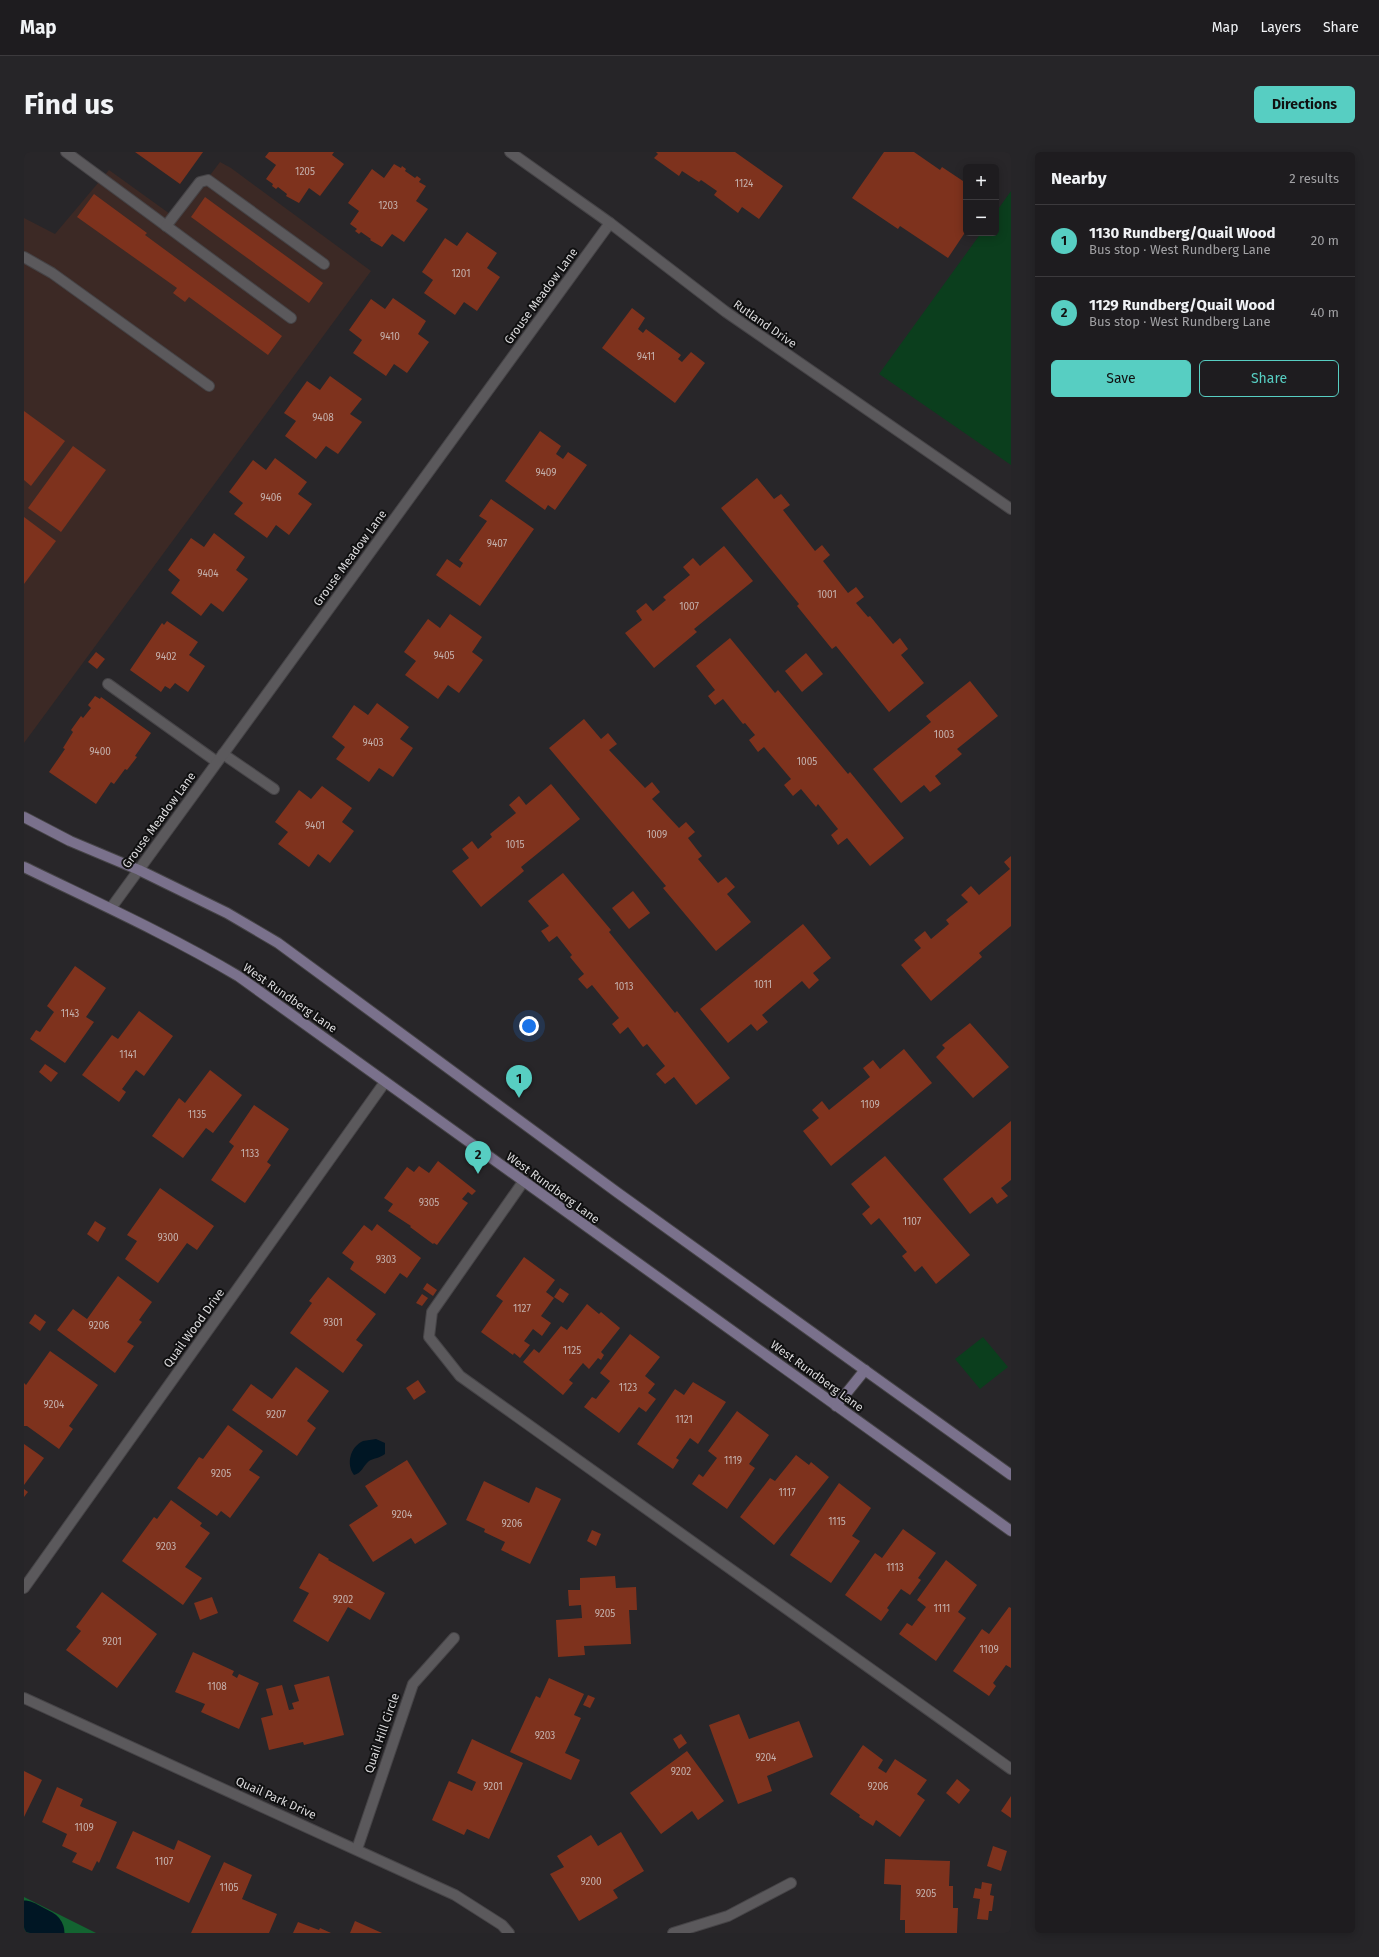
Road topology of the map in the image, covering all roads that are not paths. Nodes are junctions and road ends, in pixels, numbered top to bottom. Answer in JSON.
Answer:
{"nodes":[{"id":1,"x":66,"y":152,"type":"edge"},
{"id":2,"x":510,"y":152,"type":"edge"},
{"id":3,"x":610,"y":223,"type":"junction"},
{"id":4,"x":166,"y":226,"type":"junction"},
{"id":5,"x":24,"y":257,"type":"edge"},
{"id":6,"x":324,"y":264,"type":"dead end"},
{"id":7,"x":291,"y":318,"type":"dead end"},
{"id":8,"x":209,"y":386,"type":"dead end"},
{"id":9,"x":1011,"y":509,"type":"edge"},
{"id":10,"x":108,"y":684,"type":"dead end"},
{"id":11,"x":220,"y":758,"type":"junction"},
{"id":12,"x":274,"y":789,"type":"dead end"},
{"id":13,"x":24,"y":817,"type":"edge"},
{"id":14,"x":24,"y":867,"type":"edge"},
{"id":15,"x":139,"y":870,"type":"junction"},
{"id":16,"x":111,"y":908,"type":"junction"},
{"id":17,"x":385,"y":1082,"type":"junction"},
{"id":18,"x":523,"y":1182,"type":"junction"},
{"id":19,"x":865,"y":1370,"type":"junction"},
{"id":20,"x":836,"y":1406,"type":"junction"},
{"id":21,"x":1011,"y":1475,"type":"edge"},
{"id":22,"x":1011,"y":1531,"type":"edge"},
{"id":23,"x":24,"y":1588,"type":"edge"},
{"id":24,"x":454,"y":1638,"type":"dead end"},
{"id":25,"x":24,"y":1698,"type":"edge"},
{"id":26,"x":1011,"y":1769,"type":"edge"},
{"id":27,"x":357,"y":1849,"type":"junction"},
{"id":28,"x":790,"y":1884,"type":"dead end"},
{"id":29,"x":509,"y":1933,"type":"edge"},
{"id":30,"x":673,"y":1933,"type":"edge"}],
"edges":[{"from":1,"to":4,"type":"street"},
{"from":2,"to":3,"type":"street","name":"Rutland Drive"},
{"from":3,"to":9,"type":"street","name":"Rutland Drive"},
{"from":3,"to":11,"type":"street","name":"Grouse Meadow Lane"},
{"from":4,"to":6,"type":"street"},
{"from":4,"to":7,"type":"street"},
{"from":5,"to":8,"type":"street"},
{"from":10,"to":11,"type":"street"},
{"from":11,"to":12,"type":"street"},
{"from":11,"to":15,"type":"street","name":"Grouse Meadow Lane"},
{"from":13,"to":15,"type":"main road"},
{"from":14,"to":16,"type":"main road","name":"West Rundberg Lane"},
{"from":15,"to":16,"type":"street","name":"Grouse Meadow Lane"},
{"from":15,"to":19,"type":"main road"},
{"from":16,"to":17,"type":"main road","name":"West Rundberg Lane"},
{"from":17,"to":18,"type":"main road","name":"West Rundberg Lane"},
{"from":17,"to":23,"type":"street","name":"Quail Wood Drive"},
{"from":18,"to":20,"type":"main road","name":"West Rundberg Lane"},
{"from":18,"to":26,"type":"street"},
{"from":19,"to":20,"type":"main road"},
{"from":19,"to":21,"type":"main road"},
{"from":20,"to":22,"type":"main road","name":"West Rundberg Lane"},
{"from":24,"to":27,"type":"street","name":"Quail Hill Circle"},
{"from":25,"to":27,"type":"street","name":"Quail Park Drive"},
{"from":27,"to":29,"type":"street","name":"Quail Park Drive"},
{"from":28,"to":30,"type":"street"}]}
